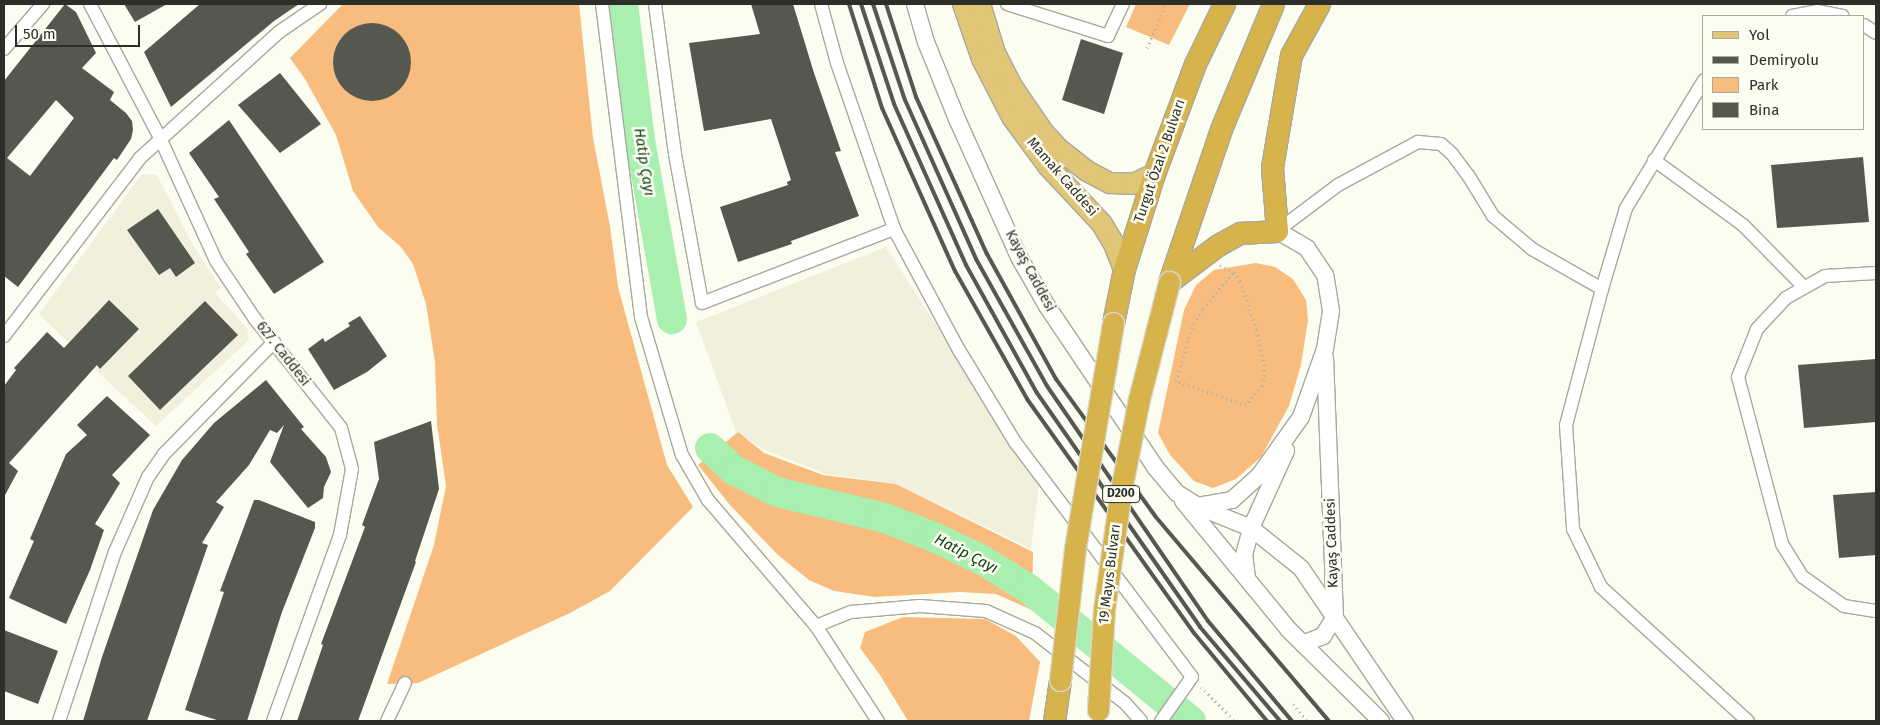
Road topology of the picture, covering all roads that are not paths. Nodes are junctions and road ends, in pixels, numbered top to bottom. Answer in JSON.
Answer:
{"nodes":[{"id":1,"x":43,"y":4,"type":"edge"},
{"id":2,"x":90,"y":4,"type":"edge"},
{"id":3,"x":320,"y":4,"type":"edge"},
{"id":4,"x":602,"y":4,"type":"edge"},
{"id":5,"x":655,"y":4,"type":"edge"},
{"id":6,"x":821,"y":4,"type":"edge"},
{"id":7,"x":915,"y":4,"type":"edge"},
{"id":8,"x":963,"y":4,"type":"edge"},
{"id":9,"x":980,"y":4,"type":"edge"},
{"id":10,"x":1007,"y":4,"type":"edge"},
{"id":11,"x":1123,"y":4,"type":"edge"},
{"id":12,"x":1224,"y":4,"type":"edge"},
{"id":13,"x":1273,"y":4,"type":"edge"},
{"id":14,"x":1319,"y":4,"type":"edge"},
{"id":15,"x":1796,"y":15,"type":"edge"},
{"id":16,"x":1839,"y":15,"type":"edge"},
{"id":17,"x":1865,"y":26,"type":"edge"},
{"id":18,"x":1876,"y":33,"type":"edge"},
{"id":19,"x":4,"y":49,"type":"edge"},
{"id":20,"x":1702,"y":83,"type":"edge"},
{"id":21,"x":160,"y":138,"type":"junction"},
{"id":22,"x":1654,"y":160,"type":"junction"},
{"id":23,"x":1154,"y":174,"type":"junction"},
{"id":24,"x":894,"y":229,"type":"junction"},
{"id":25,"x":1277,"y":231,"type":"junction"},
{"id":26,"x":1124,"y":269,"type":"junction"},
{"id":27,"x":1876,"y":273,"type":"edge"},
{"id":28,"x":1169,"y":282,"type":"junction"},
{"id":29,"x":1804,"y":287,"type":"junction"},
{"id":30,"x":1602,"y":289,"type":"junction"},
{"id":31,"x":4,"y":336,"type":"edge"},
{"id":32,"x":274,"y":342,"type":"junction"},
{"id":33,"x":1325,"y":349,"type":"junction"},
{"id":34,"x":1301,"y":418,"type":"junction"},
{"id":35,"x":1177,"y":493,"type":"junction"},
{"id":36,"x":1198,"y":506,"type":"junction"},
{"id":37,"x":1251,"y":528,"type":"junction"},
{"id":38,"x":1247,"y":580,"type":"junction"},
{"id":39,"x":1876,"y":611,"type":"edge"},
{"id":40,"x":1335,"y":617,"type":"junction"},
{"id":41,"x":816,"y":626,"type":"junction"},
{"id":42,"x":1303,"y":644,"type":"junction"},
{"id":43,"x":405,"y":683,"type":"dead end"},
{"id":44,"x":1098,"y":716,"type":"edge"},
{"id":45,"x":1163,"y":719,"type":"edge"},
{"id":46,"x":1054,"y":720,"type":"edge"},
{"id":47,"x":58,"y":721,"type":"edge"},
{"id":48,"x":274,"y":721,"type":"edge"},
{"id":49,"x":388,"y":721,"type":"edge"},
{"id":50,"x":878,"y":721,"type":"edge"},
{"id":51,"x":1142,"y":721,"type":"edge"},
{"id":52,"x":1381,"y":721,"type":"edge"},
{"id":53,"x":1406,"y":721,"type":"edge"},
{"id":54,"x":1748,"y":721,"type":"edge"}],
"edges":[{"from":1,"to":19,"type":"street"},
{"from":2,"to":21,"type":"street","name":"627. Caddesi"},
{"from":3,"to":21,"type":"street"},
{"from":4,"to":41,"type":"street"},
{"from":5,"to":24,"type":"street"},
{"from":6,"to":24,"type":"street"},
{"from":7,"to":35,"type":"street","name":"Kayaş Caddesi"},
{"from":8,"to":26,"type":"main road","name":"Mamak Caddesi"},
{"from":9,"to":23,"type":"main road","name":"Mamak Caddesi"},
{"from":10,"to":11,"type":"street"},
{"from":12,"to":23,"type":"highway","name":"Turgut Özal 2 Bulvarı","number":"D200"},
{"from":13,"to":28,"type":"highway","number":"D200"},
{"from":14,"to":25,"type":"highway"},
{"from":15,"to":16,"type":"street"},
{"from":17,"to":18,"type":"street"},
{"from":20,"to":22,"type":"street"},
{"from":21,"to":31,"type":"street"},
{"from":21,"to":32,"type":"street","name":"627. Caddesi"},
{"from":22,"to":29,"type":"street"},
{"from":22,"to":30,"type":"street"},
{"from":23,"to":26,"type":"highway","name":"Turgut Özal 2 Bulvarı","number":"D200"},
{"from":24,"to":45,"type":"street"},
{"from":25,"to":28,"type":"highway"},
{"from":25,"to":30,"type":"street"},
{"from":25,"to":33,"type":"street","name":"Kayaş Caddesi"},
{"from":26,"to":46,"type":"highway","name":"Turgut Özal 2 Bulvarı","number":"D200","bridge":true},
{"from":27,"to":29,"type":"street"},
{"from":28,"to":44,"type":"highway","name":"19 Mayıs Bulvarı","number":"D200","bridge":true},
{"from":29,"to":39,"type":"street"},
{"from":30,"to":54,"type":"street"},
{"from":32,"to":47,"type":"street"},
{"from":32,"to":48,"type":"street","name":"627. Caddesi"},
{"from":33,"to":34,"type":"street","name":"Kayaş Caddesi"},
{"from":33,"to":40,"type":"street","name":"Kayaş Caddesi"},
{"from":34,"to":36,"type":"street","name":"Kayaş Caddesi"},
{"from":34,"to":37,"type":"street"},
{"from":35,"to":36,"type":"street","name":"Kayaş Caddesi"},
{"from":35,"to":38,"type":"street"},
{"from":36,"to":37,"type":"street","name":"Kayaş Caddesi"},
{"from":37,"to":38,"type":"street"},
{"from":37,"to":40,"type":"street","name":"Kayaş Caddesi"},
{"from":38,"to":42,"type":"street"},
{"from":40,"to":42,"type":"street"},
{"from":40,"to":53,"type":"street","name":"Kayaş Caddesi"},
{"from":41,"to":50,"type":"street"},
{"from":41,"to":51,"type":"street"},
{"from":42,"to":52,"type":"street"},
{"from":43,"to":49,"type":"street"}]}
